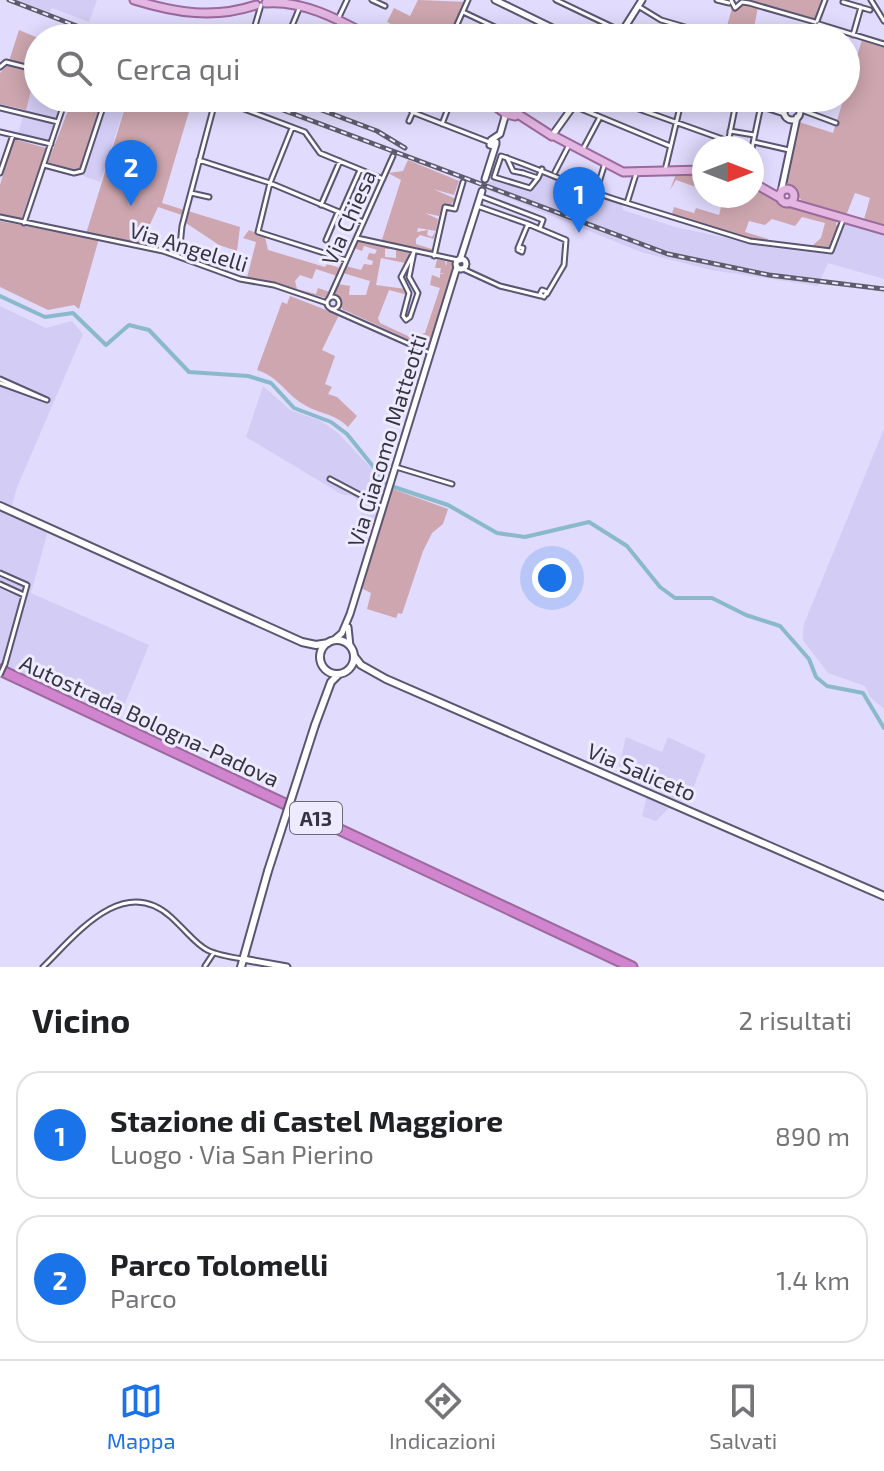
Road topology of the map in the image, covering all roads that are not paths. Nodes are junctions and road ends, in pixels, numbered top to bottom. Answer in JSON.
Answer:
{"nodes":[{"id":1,"x":134,"y":0,"type":"edge"},
{"id":2,"x":347,"y":0,"type":"edge"},
{"id":3,"x":372,"y":0,"type":"edge"},
{"id":4,"x":468,"y":0,"type":"edge"},
{"id":5,"x":495,"y":0,"type":"edge"},
{"id":6,"x":556,"y":0,"type":"edge"},
{"id":7,"x":642,"y":0,"type":"edge"},
{"id":8,"x":717,"y":0,"type":"edge"},
{"id":9,"x":825,"y":0,"type":"edge"},
{"id":10,"x":871,"y":0,"type":"edge"},
{"id":11,"x":277,"y":1,"type":"edge"},
{"id":12,"x":290,"y":1,"type":"edge"},
{"id":13,"x":731,"y":1,"type":"edge"},
{"id":14,"x":742,"y":1,"type":"edge"},
{"id":15,"x":259,"y":2,"type":"edge"},
{"id":16,"x":843,"y":2,"type":"edge"},
{"id":17,"x":301,"y":5,"type":"junction"},
{"id":18,"x":385,"y":6,"type":"dead end"},
{"id":19,"x":638,"y":6,"type":"junction"},
{"id":20,"x":861,"y":7,"type":"junction"},
{"id":21,"x":870,"y":10,"type":"dead end"},
{"id":22,"x":463,"y":12,"type":"junction"},
{"id":23,"x":340,"y":20,"type":"junction"},
{"id":24,"x":884,"y":21,"type":"edge"},
{"id":25,"x":817,"y":23,"type":"junction"},
{"id":26,"x":254,"y":24,"type":"edge"},
{"id":27,"x":293,"y":24,"type":"edge"},
{"id":28,"x":339,"y":24,"type":"edge"},
{"id":29,"x":347,"y":24,"type":"edge"},
{"id":30,"x":457,"y":24,"type":"edge"},
{"id":31,"x":488,"y":24,"type":"edge"},
{"id":32,"x":544,"y":24,"type":"edge"},
{"id":33,"x":607,"y":24,"type":"edge"},
{"id":34,"x":626,"y":24,"type":"edge"},
{"id":35,"x":675,"y":24,"type":"edge"},
{"id":36,"x":820,"y":24,"type":"edge"},
{"id":37,"x":856,"y":24,"type":"edge"},
{"id":38,"x":860,"y":37,"type":"edge"},
{"id":39,"x":884,"y":44,"type":"edge"},
{"id":40,"x":24,"y":66,"type":"edge"},
{"id":41,"x":0,"y":67,"type":"edge"},
{"id":42,"x":0,"y":108,"type":"edge"},
{"id":43,"x":61,"y":112,"type":"edge"},
{"id":44,"x":101,"y":112,"type":"edge"},
{"id":45,"x":211,"y":112,"type":"edge"},
{"id":46,"x":251,"y":112,"type":"edge"},
{"id":47,"x":412,"y":112,"type":"joint"},
{"id":48,"x":447,"y":112,"type":"edge"},
{"id":49,"x":506,"y":112,"type":"edge"},
{"id":50,"x":508,"y":112,"type":"edge"},
{"id":51,"x":569,"y":112,"type":"edge"},
{"id":52,"x":588,"y":112,"type":"edge"},
{"id":53,"x":645,"y":112,"type":"edge"},
{"id":54,"x":679,"y":112,"type":"edge"},
{"id":55,"x":735,"y":112,"type":"edge"},
{"id":56,"x":760,"y":112,"type":"edge"},
{"id":57,"x":793,"y":112,"type":"joint"},
{"id":58,"x":600,"y":117,"type":"junction"},
{"id":59,"x":409,"y":121,"type":"dead end"},
{"id":60,"x":58,"y":122,"type":"junction"},
{"id":61,"x":836,"y":123,"type":"dead end"},
{"id":62,"x":442,"y":124,"type":"junction"},
{"id":63,"x":676,"y":124,"type":"junction"},
{"id":64,"x":292,"y":128,"type":"junction"},
{"id":65,"x":730,"y":131,"type":"junction"},
{"id":66,"x":0,"y":132,"type":"edge"},
{"id":67,"x":554,"y":133,"type":"junction"},
{"id":68,"x":13,"y":135,"type":"junction"},
{"id":69,"x":754,"y":135,"type":"joint"},
{"id":70,"x":713,"y":136,"type":"edge"},
{"id":71,"x":729,"y":136,"type":"edge"},
{"id":72,"x":493,"y":143,"type":"junction"},
{"id":73,"x":51,"y":144,"type":"junction"},
{"id":74,"x":764,"y":144,"type":"edge"},
{"id":75,"x":569,"y":145,"type":"junction"},
{"id":76,"x":670,"y":146,"type":"junction"},
{"id":77,"x":789,"y":150,"type":"junction"},
{"id":78,"x":581,"y":151,"type":"junction"},
{"id":79,"x":393,"y":156,"type":"dead end"},
{"id":80,"x":501,"y":156,"type":"junction"},
{"id":81,"x":507,"y":158,"type":"junction"},
{"id":82,"x":199,"y":160,"type":"junction"},
{"id":83,"x":340,"y":161,"type":"junction"},
{"id":84,"x":605,"y":163,"type":"junction"},
{"id":85,"x":44,"y":165,"type":"junction"},
{"id":86,"x":542,"y":169,"type":"junction"},
{"id":87,"x":360,"y":170,"type":"junction"},
{"id":88,"x":692,"y":171,"type":"edge"},
{"id":89,"x":555,"y":172,"type":"dead end"},
{"id":90,"x":665,"y":172,"type":"junction"},
{"id":91,"x":0,"y":173,"type":"edge"},
{"id":92,"x":521,"y":173,"type":"junction"},
{"id":93,"x":636,"y":174,"type":"junction"},
{"id":94,"x":538,"y":178,"type":"junction"},
{"id":95,"x":383,"y":179,"type":"junction"},
{"id":96,"x":485,"y":179,"type":"dead end"},
{"id":97,"x":463,"y":182,"type":"dead end"},
{"id":98,"x":270,"y":183,"type":"junction"},
{"id":99,"x":516,"y":183,"type":"junction"},
{"id":100,"x":764,"y":187,"type":"edge"},
{"id":101,"x":596,"y":192,"type":"dead end"},
{"id":102,"x":191,"y":193,"type":"junction"},
{"id":103,"x":780,"y":193,"type":"junction"},
{"id":104,"x":482,"y":194,"type":"joint"},
{"id":105,"x":209,"y":197,"type":"dead end"},
{"id":106,"x":793,"y":200,"type":"junction"},
{"id":107,"x":627,"y":203,"type":"junction"},
{"id":108,"x":321,"y":205,"type":"junction"},
{"id":109,"x":480,"y":207,"type":"dead end"},
{"id":110,"x":340,"y":212,"type":"junction"},
{"id":111,"x":0,"y":217,"type":"edge"},
{"id":112,"x":843,"y":220,"type":"junction"},
{"id":113,"x":363,"y":222,"type":"junction"},
{"id":114,"x":24,"y":223,"type":"junction"},
{"id":115,"x":528,"y":224,"type":"junction"},
{"id":116,"x":540,"y":228,"type":"junction"},
{"id":117,"x":883,"y":230,"type":"edge"},
{"id":118,"x":356,"y":238,"type":"junction"},
{"id":119,"x":326,"y":240,"type":"dead end"},
{"id":120,"x":180,"y":247,"type":"junction"},
{"id":121,"x":521,"y":248,"type":"dead end"},
{"id":122,"x":157,"y":250,"type":"junction"},
{"id":123,"x":414,"y":252,"type":"junction"},
{"id":124,"x":176,"y":255,"type":"junction"},
{"id":125,"x":434,"y":256,"type":"junction"},
{"id":126,"x":346,"y":260,"type":"junction"},
{"id":127,"x":460,"y":264,"type":"junction"},
{"id":128,"x":204,"y":267,"type":"junction"},
{"id":129,"x":410,"y":279,"type":"junction"},
{"id":130,"x":404,"y":283,"type":"junction"},
{"id":131,"x":544,"y":291,"type":"junction"},
{"id":132,"x":527,"y":292,"type":"junction"},
{"id":133,"x":409,"y":293,"type":"junction"},
{"id":134,"x":417,"y":294,"type":"junction"},
{"id":135,"x":330,"y":300,"type":"junction"},
{"id":136,"x":338,"y":306,"type":"junction"},
{"id":137,"x":331,"y":309,"type":"junction"},
{"id":138,"x":341,"y":313,"type":"junction"},
{"id":139,"x":432,"y":352,"type":"junction"},
{"id":140,"x":0,"y":381,"type":"edge"},
{"id":141,"x":396,"y":467,"type":"junction"},
{"id":142,"x":330,"y":479,"type":"dead end"},
{"id":143,"x":452,"y":484,"type":"dead end"},
{"id":144,"x":0,"y":506,"type":"edge"},
{"id":145,"x":383,"y":507,"type":"junction"},
{"id":146,"x":0,"y":573,"type":"edge"},
{"id":147,"x":0,"y":584,"type":"edge"},
{"id":148,"x":24,"y":595,"type":"junction"},
{"id":149,"x":350,"y":614,"type":"junction"},
{"id":150,"x":302,"y":642,"type":"junction"},
{"id":151,"x":331,"y":642,"type":"junction"},
{"id":152,"x":350,"y":646,"type":"junction"},
{"id":153,"x":354,"y":656,"type":"junction"},
{"id":154,"x":320,"y":658,"type":"junction"},
{"id":155,"x":324,"y":668,"type":"junction"},
{"id":156,"x":1,"y":671,"type":"edge"},
{"id":157,"x":345,"y":672,"type":"junction"},
{"id":158,"x":386,"y":679,"type":"junction"},
{"id":159,"x":326,"y":693,"type":"junction"},
{"id":160,"x":884,"y":896,"type":"edge"},
{"id":161,"x":213,"y":954,"type":"junction"},
{"id":162,"x":242,"y":963,"type":"edge"},
{"id":163,"x":205,"y":966,"type":"edge"},
{"id":164,"x":43,"y":967,"type":"edge"},
{"id":165,"x":287,"y":967,"type":"edge"},
{"id":166,"x":623,"y":967,"type":"edge"},
{"id":167,"x":632,"y":967,"type":"edge"}],
"edges":[{"from":1,"to":15,"type":"main road"},
{"from":2,"to":23,"type":"street"},
{"from":3,"to":18,"type":"street"},
{"from":4,"to":22,"type":"street"},
{"from":5,"to":32,"type":"street"},
{"from":6,"to":33,"type":"street"},
{"from":7,"to":19,"type":"street"},
{"from":8,"to":13,"type":"street"},
{"from":9,"to":25,"type":"street"},
{"from":10,"to":24,"type":"street"},
{"from":11,"to":12,"type":"main road"},
{"from":11,"to":15,"type":"main road"},
{"from":12,"to":17,"type":"main road"},
{"from":13,"to":14,"type":"street"},
{"from":14,"to":25,"type":"street"},
{"from":15,"to":26,"type":"street"},
{"from":16,"to":20,"type":"street"},
{"from":17,"to":23,"type":"main road"},
{"from":17,"to":27,"type":"street"},
{"from":19,"to":34,"type":"street"},
{"from":19,"to":35,"type":"street"},
{"from":20,"to":21,"type":"street"},
{"from":20,"to":37,"type":"street"},
{"from":22,"to":30,"type":"street"},
{"from":22,"to":31,"type":"street"},
{"from":23,"to":28,"type":"street"},
{"from":23,"to":29,"type":"main road"},
{"from":25,"to":36,"type":"street"},
{"from":38,"to":39,"type":"street"},
{"from":40,"to":41,"type":"street"},
{"from":42,"to":60,"type":"street"},
{"from":43,"to":60,"type":"street"},
{"from":44,"to":85,"type":"street"},
{"from":45,"to":82,"type":"street"},
{"from":46,"to":64,"type":"street"},
{"from":47,"to":59,"type":"street"},
{"from":47,"to":62,"type":"street"},
{"from":48,"to":62,"type":"street"},
{"from":49,"to":72,"type":"street"},
{"from":50,"to":67,"type":"main road"},
{"from":51,"to":67,"type":"street"},
{"from":52,"to":58,"type":"street"},
{"from":53,"to":63,"type":"street"},
{"from":54,"to":63,"type":"street"},
{"from":55,"to":65,"type":"street"},
{"from":56,"to":69,"type":"street"},
{"from":57,"to":61,"type":"street"},
{"from":57,"to":77,"type":"street"},
{"from":58,"to":76,"type":"street"},
{"from":58,"to":78,"type":"street"},
{"from":60,"to":73,"type":"street"},
{"from":62,"to":72,"type":"street"},
{"from":63,"to":70,"type":"street"},
{"from":63,"to":76,"type":"street"},
{"from":64,"to":83,"type":"street"},
{"from":64,"to":98,"type":"street","name":"Via Angelelli"},
{"from":65,"to":69,"type":"street"},
{"from":65,"to":71,"type":"street"},
{"from":66,"to":68,"type":"street"},
{"from":67,"to":75,"type":"main road"},
{"from":68,"to":73,"type":"street"},
{"from":68,"to":91,"type":"street"},
{"from":72,"to":80,"type":"street"},
{"from":72,"to":96,"type":"street"},
{"from":73,"to":85,"type":"street"},
{"from":74,"to":77,"type":"street"},
{"from":75,"to":78,"type":"main road"},
{"from":75,"to":89,"type":"street"},
{"from":76,"to":90,"type":"street"},
{"from":77,"to":103,"type":"street"},
{"from":78,"to":84,"type":"main road"},
{"from":79,"to":95,"type":"street","name":"Via Chiesa"},
{"from":80,"to":81,"type":"street"},
{"from":80,"to":99,"type":"street"},
{"from":81,"to":86,"type":"street"},
{"from":81,"to":92,"type":"street"},
{"from":82,"to":98,"type":"street"},
{"from":82,"to":102,"type":"street"},
{"from":83,"to":87,"type":"street"},
{"from":83,"to":108,"type":"street"},
{"from":84,"to":93,"type":"main road"},
{"from":84,"to":101,"type":"street"},
{"from":85,"to":114,"type":"street"},
{"from":86,"to":94,"type":"street"},
{"from":86,"to":107,"type":"street"},
{"from":87,"to":95,"type":"street"},
{"from":87,"to":110,"type":"street"},
{"from":88,"to":90,"type":"main road"},
{"from":90,"to":93,"type":"main road"},
{"from":92,"to":94,"type":"street"},
{"from":92,"to":99,"type":"street"},
{"from":93,"to":107,"type":"street"},
{"from":94,"to":99,"type":"street"},
{"from":95,"to":113,"type":"street","name":"Via Chiesa"},
{"from":97,"to":125,"type":"street"},
{"from":98,"to":108,"type":"street"},
{"from":98,"to":126,"type":"street","name":"Via Angelelli"},
{"from":100,"to":103,"type":"main road"},
{"from":102,"to":105,"type":"street"},
{"from":102,"to":120,"type":"street"},
{"from":103,"to":106,"type":"main road"},
{"from":103,"to":106,"type":"main road"},
{"from":104,"to":116,"type":"street"},
{"from":104,"to":127,"type":"street","name":"Via Giacomo Matteotti"},
{"from":106,"to":112,"type":"main road"},
{"from":107,"to":112,"type":"street"},
{"from":108,"to":110,"type":"street"},
{"from":109,"to":115,"type":"street"},
{"from":110,"to":113,"type":"street"},
{"from":110,"to":119,"type":"street"},
{"from":111,"to":114,"type":"street","name":"Via Angelelli"},
{"from":112,"to":117,"type":"main road"},
{"from":113,"to":118,"type":"street","name":"Via Chiesa"},
{"from":114,"to":122,"type":"street","name":"Via Angelelli"},
{"from":115,"to":116,"type":"street"},
{"from":115,"to":121,"type":"street"},
{"from":116,"to":131,"type":"street"},
{"from":118,"to":123,"type":"street"},
{"from":118,"to":126,"type":"street","name":"Via Chiesa"},
{"from":120,"to":122,"type":"street"},
{"from":120,"to":124,"type":"street"},
{"from":120,"to":128,"type":"street"},
{"from":122,"to":124,"type":"street","name":"Via Angelelli"},
{"from":123,"to":125,"type":"street"},
{"from":123,"to":129,"type":"street"},
{"from":123,"to":130,"type":"street"},
{"from":124,"to":128,"type":"street","name":"Via Angelelli"},
{"from":125,"to":127,"type":"street"},
{"from":126,"to":135,"type":"street","name":"Via Chiesa"},
{"from":127,"to":132,"type":"street"},
{"from":127,"to":139,"type":"street","name":"Via Giacomo Matteotti"},
{"from":128,"to":135,"type":"street","name":"Via Angelelli"},
{"from":129,"to":130,"type":"street"},
{"from":129,"to":134,"type":"street"},
{"from":130,"to":133,"type":"street"},
{"from":131,"to":132,"type":"street"},
{"from":131,"to":132,"type":"street"},
{"from":133,"to":134,"type":"street"},
{"from":133,"to":134,"type":"street"},
{"from":135,"to":136,"type":"street"},
{"from":135,"to":137,"type":"street"},
{"from":136,"to":137,"type":"street"},
{"from":136,"to":138,"type":"street"},
{"from":137,"to":138,"type":"street"},
{"from":138,"to":139,"type":"street"},
{"from":139,"to":141,"type":"street","name":"Via Giacomo Matteotti"},
{"from":140,"to":140,"type":"street"},
{"from":141,"to":143,"type":"street"},
{"from":141,"to":145,"type":"street","name":"Via Giacomo Matteotti"},
{"from":142,"to":145,"type":"street"},
{"from":144,"to":150,"type":"main road"},
{"from":145,"to":149,"type":"street","name":"Via Giacomo Matteotti"},
{"from":146,"to":148,"type":"street"},
{"from":147,"to":148,"type":"street"},
{"from":148,"to":156,"type":"street"},
{"from":149,"to":151,"type":"street","name":"Via Giacomo Matteotti"},
{"from":149,"to":152,"type":"street","name":"Via Giacomo Matteotti"},
{"from":150,"to":151,"type":"main road"},
{"from":150,"to":154,"type":"main road"},
{"from":151,"to":152,"type":"main road"},
{"from":151,"to":154,"type":"main road"},
{"from":152,"to":153,"type":"main road"},
{"from":153,"to":157,"type":"main road"},
{"from":153,"to":158,"type":"main road","name":"Via Saliceto"},
{"from":154,"to":155,"type":"main road"},
{"from":155,"to":157,"type":"main road","name":"Via Saliceto"},
{"from":155,"to":159,"type":"main road"},
{"from":156,"to":166,"type":"highway","name":"Autostrada Bologna-Padova","number":"A13"},
{"from":156,"to":167,"type":"highway","name":"Autostrada Bologna-Padova","number":"A13"},
{"from":157,"to":158,"type":"main road","name":"Via Saliceto"},
{"from":157,"to":159,"type":"main road"},
{"from":158,"to":160,"type":"main road","name":"Via Saliceto"},
{"from":159,"to":162,"type":"main road","bridge":true},
{"from":161,"to":162,"type":"street"},
{"from":161,"to":163,"type":"street"},
{"from":161,"to":164,"type":"street"},
{"from":162,"to":165,"type":"street"}]}
